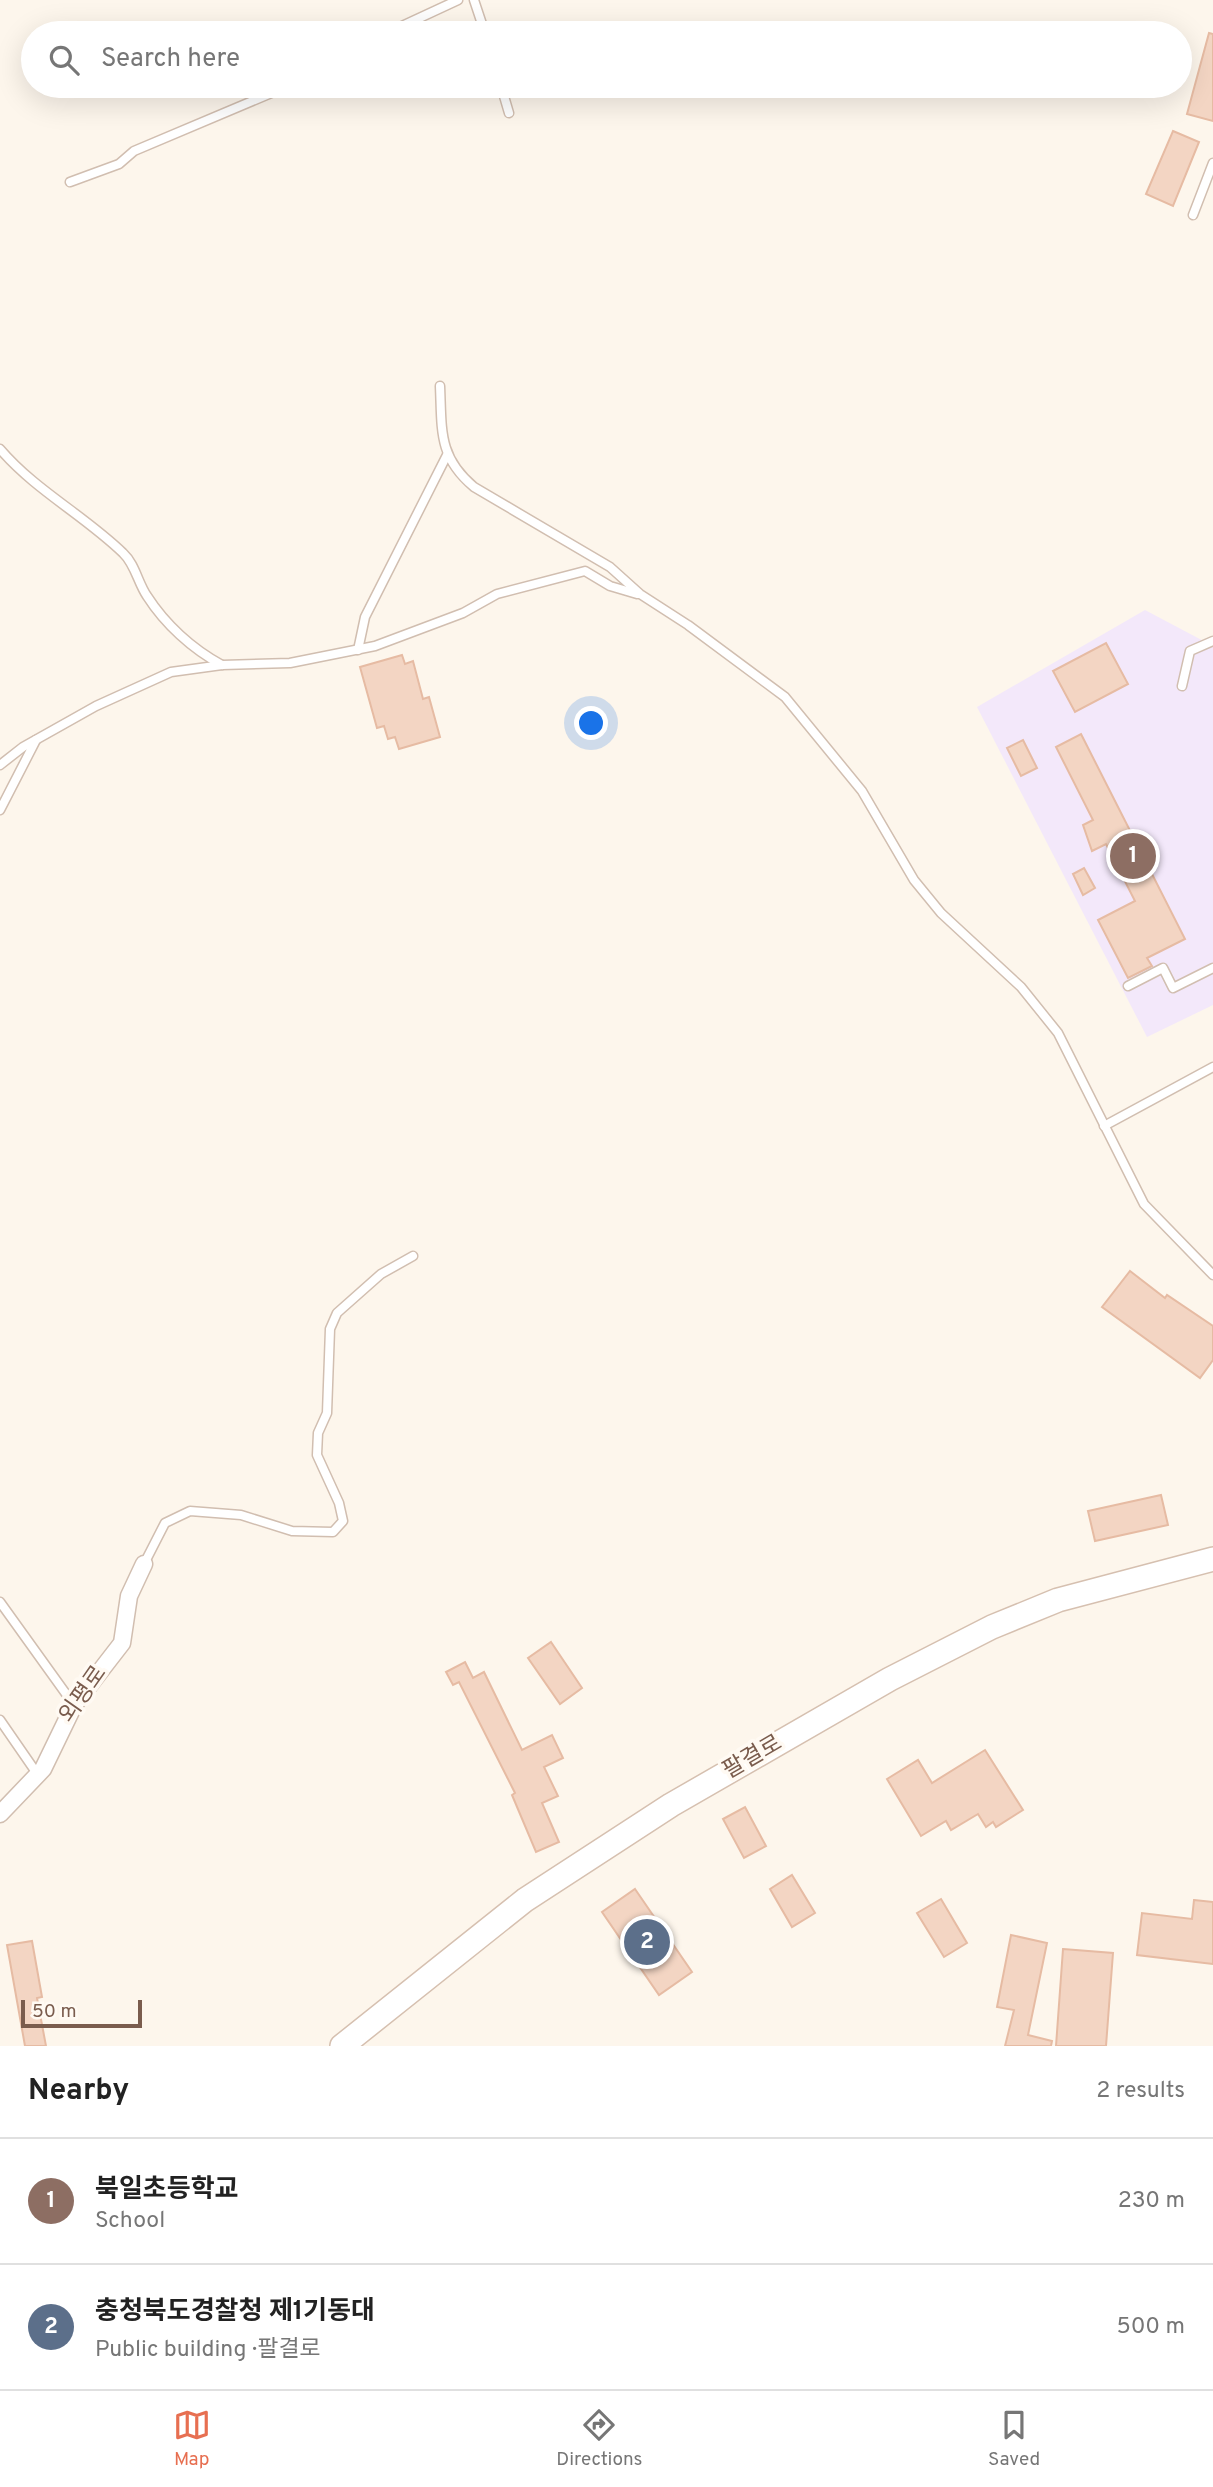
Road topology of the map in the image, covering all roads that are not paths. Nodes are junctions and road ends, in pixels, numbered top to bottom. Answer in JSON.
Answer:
{"nodes":[{"id":1,"x":458,"y":0,"type":"edge"},
{"id":2,"x":474,"y":0,"type":"edge"},
{"id":3,"x":413,"y":21,"type":"edge"},
{"id":4,"x":481,"y":21,"type":"edge"},
{"id":5,"x":260,"y":98,"type":"edge"},
{"id":6,"x":505,"y":98,"type":"edge"},
{"id":7,"x":509,"y":113,"type":"dead end"},
{"id":8,"x":1213,"y":163,"type":"edge"},
{"id":9,"x":69,"y":182,"type":"dead end"},
{"id":10,"x":1193,"y":215,"type":"dead end"},
{"id":11,"x":440,"y":386,"type":"dead end"},
{"id":12,"x":0,"y":449,"type":"edge"},
{"id":13,"x":447,"y":455,"type":"junction"},
{"id":14,"x":640,"y":594,"type":"junction"},
{"id":15,"x":1213,"y":642,"type":"edge"},
{"id":16,"x":358,"y":650,"type":"junction"},
{"id":17,"x":222,"y":665,"type":"junction"},
{"id":18,"x":1182,"y":686,"type":"dead end"},
{"id":19,"x":36,"y":740,"type":"junction"},
{"id":20,"x":0,"y":765,"type":"edge"},
{"id":21,"x":0,"y":810,"type":"edge"},
{"id":22,"x":1213,"y":968,"type":"edge"},
{"id":23,"x":1128,"y":986,"type":"dead end"},
{"id":24,"x":1213,"y":1067,"type":"edge"},
{"id":25,"x":1104,"y":1126,"type":"junction"},
{"id":26,"x":413,"y":1256,"type":"dead end"},
{"id":27,"x":1213,"y":1275,"type":"edge"},
{"id":28,"x":1213,"y":1559,"type":"edge"},
{"id":29,"x":144,"y":1564,"type":"joint"},
{"id":30,"x":0,"y":1603,"type":"edge"},
{"id":31,"x":74,"y":1705,"type":"junction"},
{"id":32,"x":0,"y":1720,"type":"edge"},
{"id":33,"x":38,"y":1775,"type":"junction"},
{"id":34,"x":0,"y":1814,"type":"edge"},
{"id":35,"x":342,"y":2046,"type":"edge"}],
"edges":[{"from":1,"to":3,"type":"lane"},
{"from":2,"to":4,"type":"lane"},
{"from":5,"to":9,"type":"lane"},
{"from":6,"to":7,"type":"lane"},
{"from":8,"to":10,"type":"lane"},
{"from":11,"to":13,"type":"lane"},
{"from":12,"to":17,"type":"lane"},
{"from":13,"to":14,"type":"lane"},
{"from":13,"to":16,"type":"lane"},
{"from":14,"to":16,"type":"lane"},
{"from":14,"to":25,"type":"lane"},
{"from":15,"to":18,"type":"lane"},
{"from":16,"to":17,"type":"lane"},
{"from":17,"to":19,"type":"lane"},
{"from":19,"to":20,"type":"lane"},
{"from":19,"to":21,"type":"lane"},
{"from":22,"to":23,"type":"lane"},
{"from":24,"to":25,"type":"lane"},
{"from":25,"to":27,"type":"lane"},
{"from":26,"to":29,"type":"lane"},
{"from":28,"to":35,"type":"street","name":"팔결로"},
{"from":29,"to":31,"type":"street","name":"외평로"},
{"from":30,"to":31,"type":"lane"},
{"from":31,"to":33,"type":"street","name":"외평로"},
{"from":32,"to":33,"type":"lane"},
{"from":33,"to":34,"type":"street","name":"외평로"}]}
